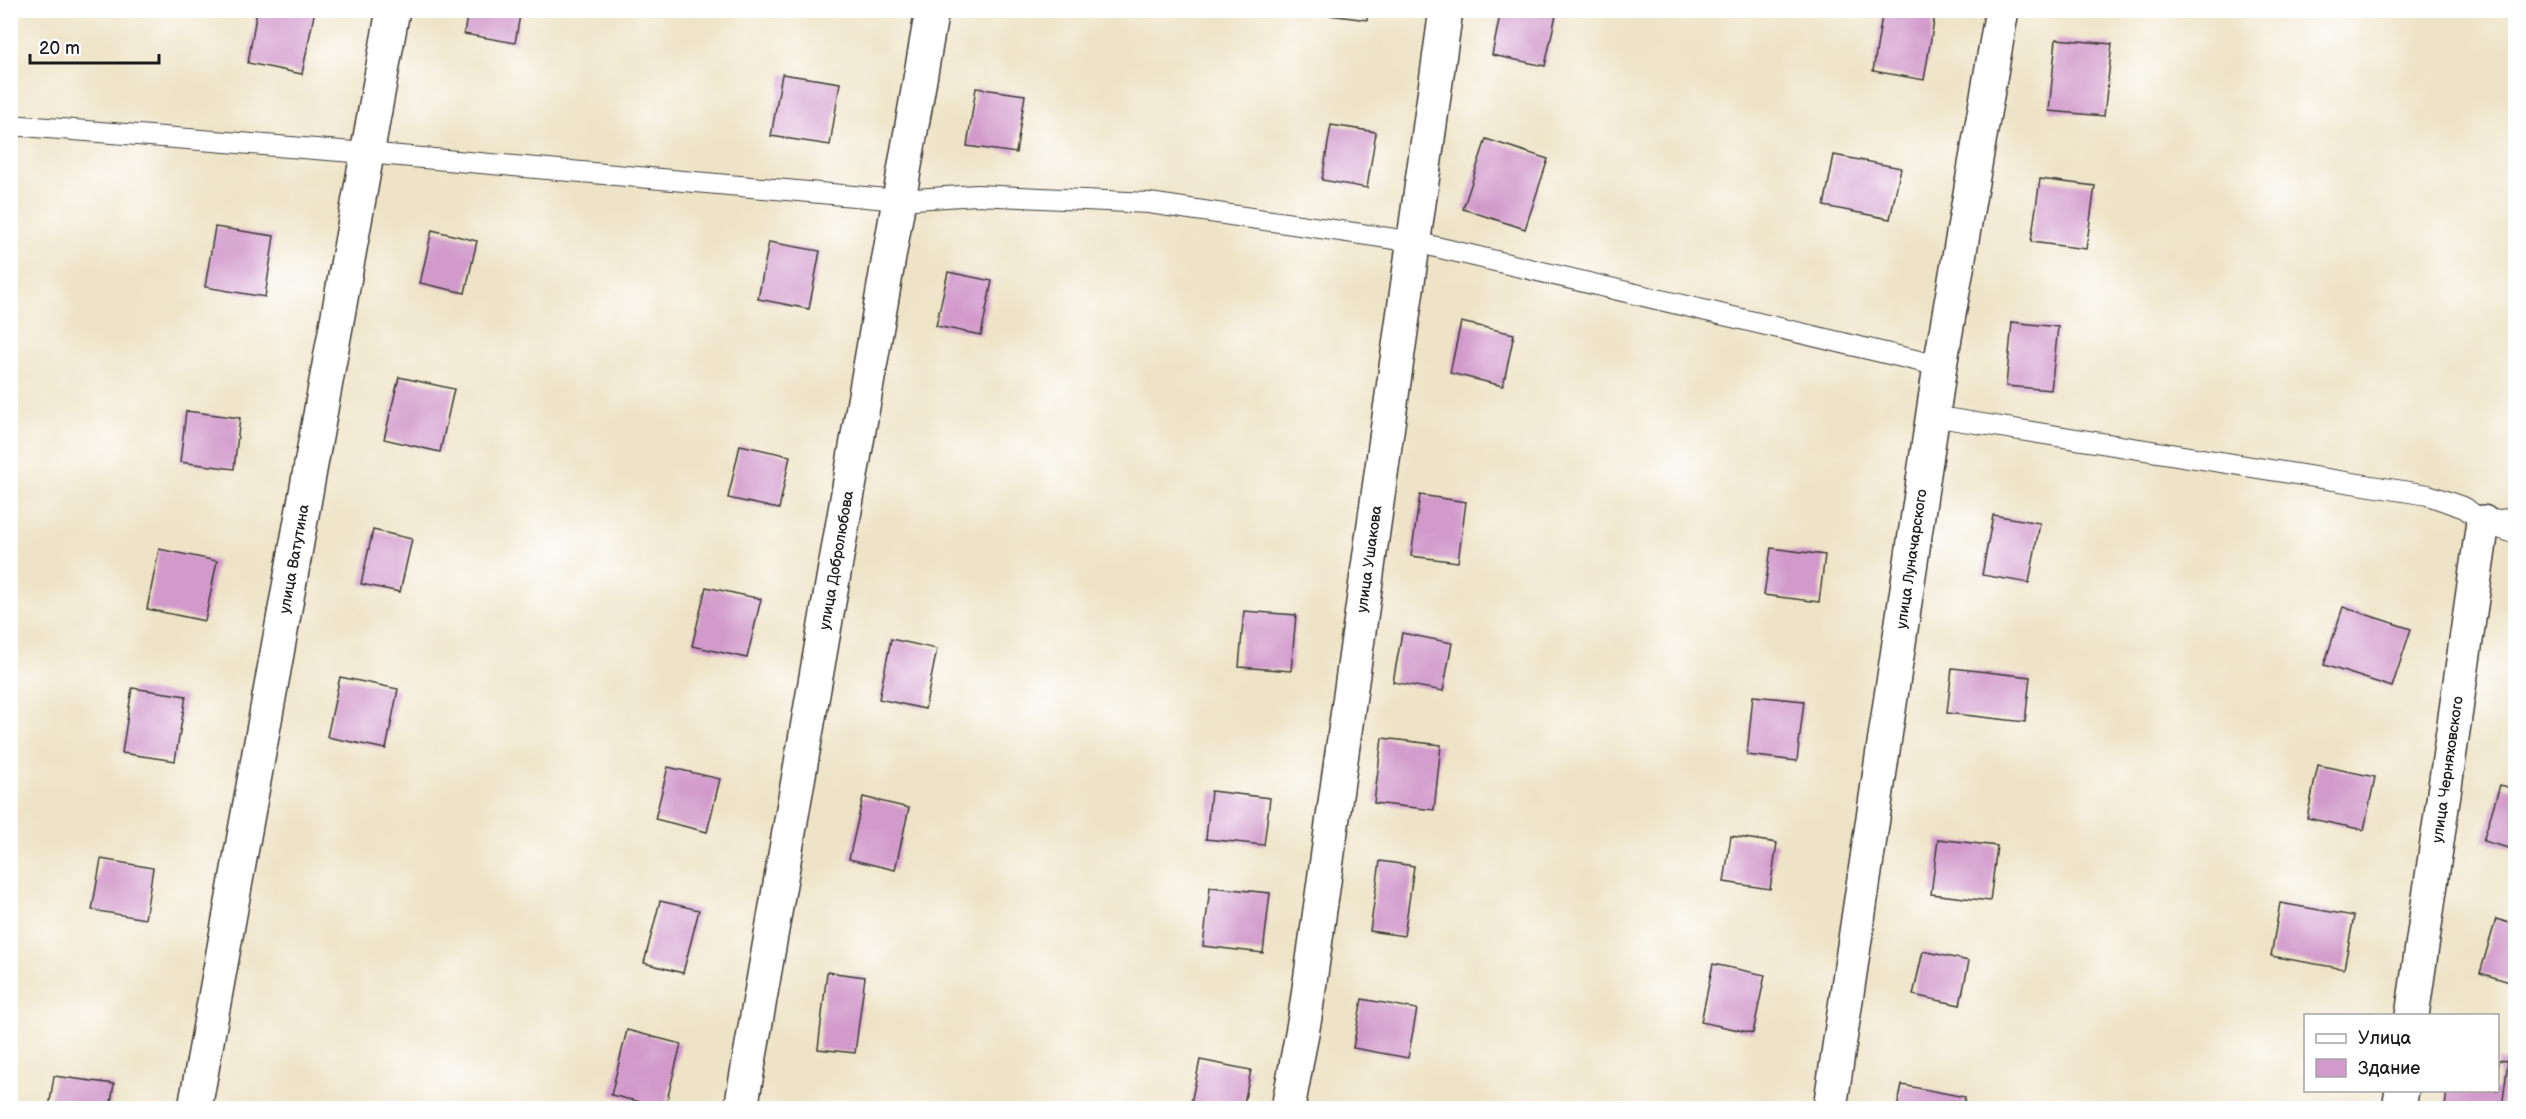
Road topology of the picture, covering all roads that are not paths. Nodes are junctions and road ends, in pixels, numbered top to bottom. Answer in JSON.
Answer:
{"nodes":[{"id":1,"x":393,"y":10,"type":"edge"},
{"id":2,"x":932,"y":10,"type":"edge"},
{"id":3,"x":1446,"y":10,"type":"edge"},
{"id":4,"x":2002,"y":10,"type":"edge"},
{"id":5,"x":10,"y":125,"type":"edge"},
{"id":6,"x":366,"y":153,"type":"junction"},
{"id":7,"x":899,"y":200,"type":"junction"},
{"id":8,"x":1415,"y":242,"type":"junction"},
{"id":9,"x":1940,"y":366,"type":"junction"},
{"id":10,"x":1932,"y":416,"type":"junction"},
{"id":11,"x":2516,"y":518,"type":"edge"},
{"id":12,"x":2483,"y":522,"type":"junction"},
{"id":13,"x":2516,"y":534,"type":"edge"},
{"id":14,"x":2412,"y":1014,"type":"edge"},
{"id":15,"x":2402,"y":1092,"type":"edge"},
{"id":16,"x":195,"y":1108,"type":"edge"},
{"id":17,"x":741,"y":1108,"type":"edge"},
{"id":18,"x":1288,"y":1108,"type":"edge"},
{"id":19,"x":1830,"y":1108,"type":"edge"},
{"id":20,"x":2399,"y":1108,"type":"edge"}],
"edges":[{"from":1,"to":6,"type":"street","name":"улица Ватутина"},
{"from":2,"to":7,"type":"street","name":"улица Добролюбова"},
{"from":3,"to":8,"type":"street","name":"улица Ушакова"},
{"from":4,"to":9,"type":"street","name":"улица Луначарского"},
{"from":5,"to":6,"type":"lane"},
{"from":6,"to":7,"type":"lane"},
{"from":6,"to":16,"type":"street","name":"улица Ватутина"},
{"from":7,"to":8,"type":"lane"},
{"from":7,"to":17,"type":"street","name":"улица Добролюбова"},
{"from":8,"to":9,"type":"lane"},
{"from":8,"to":18,"type":"street","name":"улица Ушакова"},
{"from":9,"to":10,"type":"street","name":"улица Луначарского"},
{"from":10,"to":12,"type":"lane"},
{"from":10,"to":19,"type":"street","name":"улица Луначарского"},
{"from":11,"to":12,"type":"lane"},
{"from":12,"to":13,"type":"lane"},
{"from":12,"to":14,"type":"street","name":"улица Черняховского"},
{"from":15,"to":20,"type":"street"}]}
